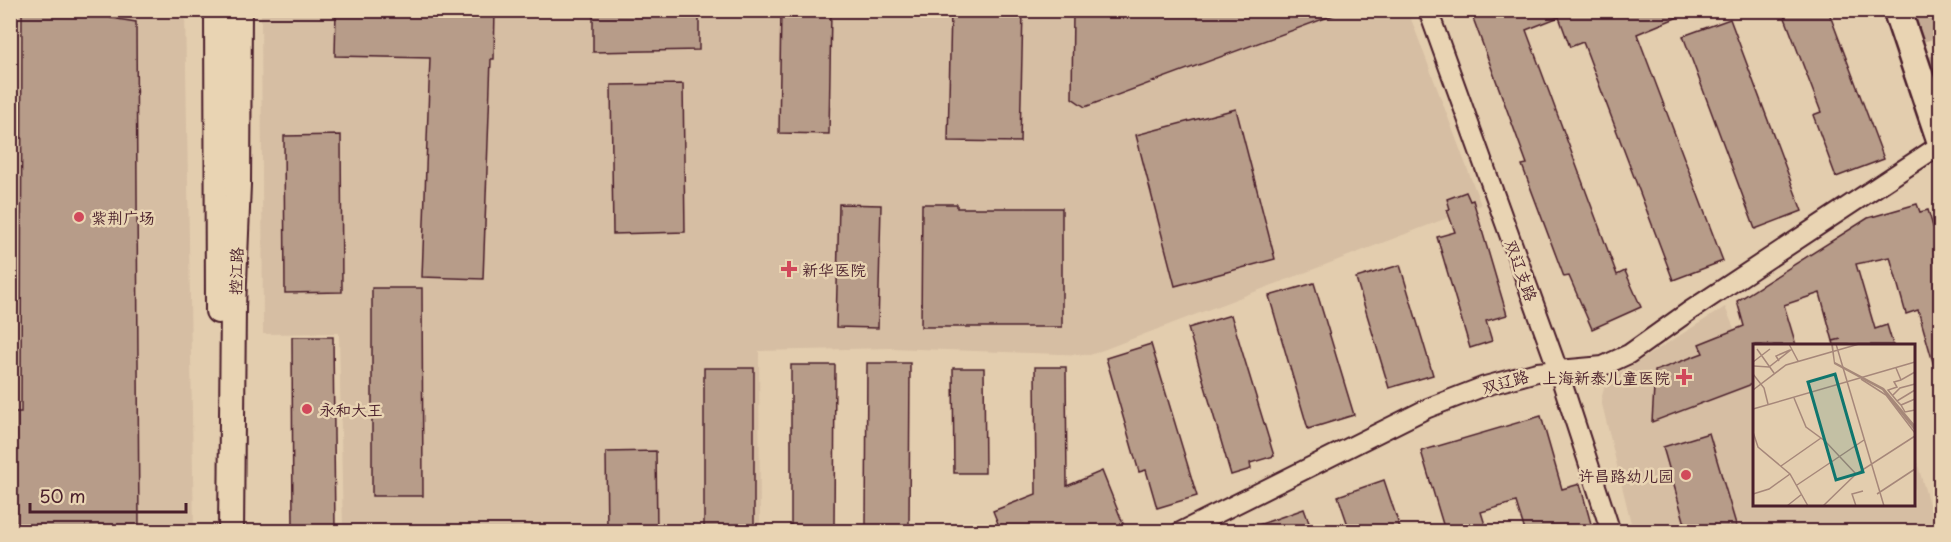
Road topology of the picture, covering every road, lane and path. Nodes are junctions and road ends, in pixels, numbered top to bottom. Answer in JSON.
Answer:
{"nodes":[{"id":1,"x":217,"y":10,"type":"edge"},
{"id":2,"x":239,"y":10,"type":"edge"},
{"id":3,"x":1428,"y":10,"type":"edge"},
{"id":4,"x":1897,"y":10,"type":"edge"},
{"id":5,"x":1941,"y":138,"type":"edge"},
{"id":6,"x":1941,"y":145,"type":"edge"},
{"id":7,"x":1558,"y":370,"type":"junction"},
{"id":8,"x":219,"y":531,"type":"edge"},
{"id":9,"x":231,"y":531,"type":"edge"},
{"id":10,"x":1180,"y":531,"type":"edge"},
{"id":11,"x":1611,"y":531,"type":"edge"}],
"edges":[{"from":1,"to":8,"type":"main road","name":"控江路"},
{"from":2,"to":9,"type":"main road","name":"控江路"},
{"from":3,"to":7,"type":"street","name":"双辽支路"},
{"from":4,"to":5,"type":"main road"},
{"from":6,"to":7,"type":"street","name":"双辽路"},
{"from":7,"to":10,"type":"street","name":"双辽路"},
{"from":7,"to":11,"type":"street","name":"双辽支路"}]}
